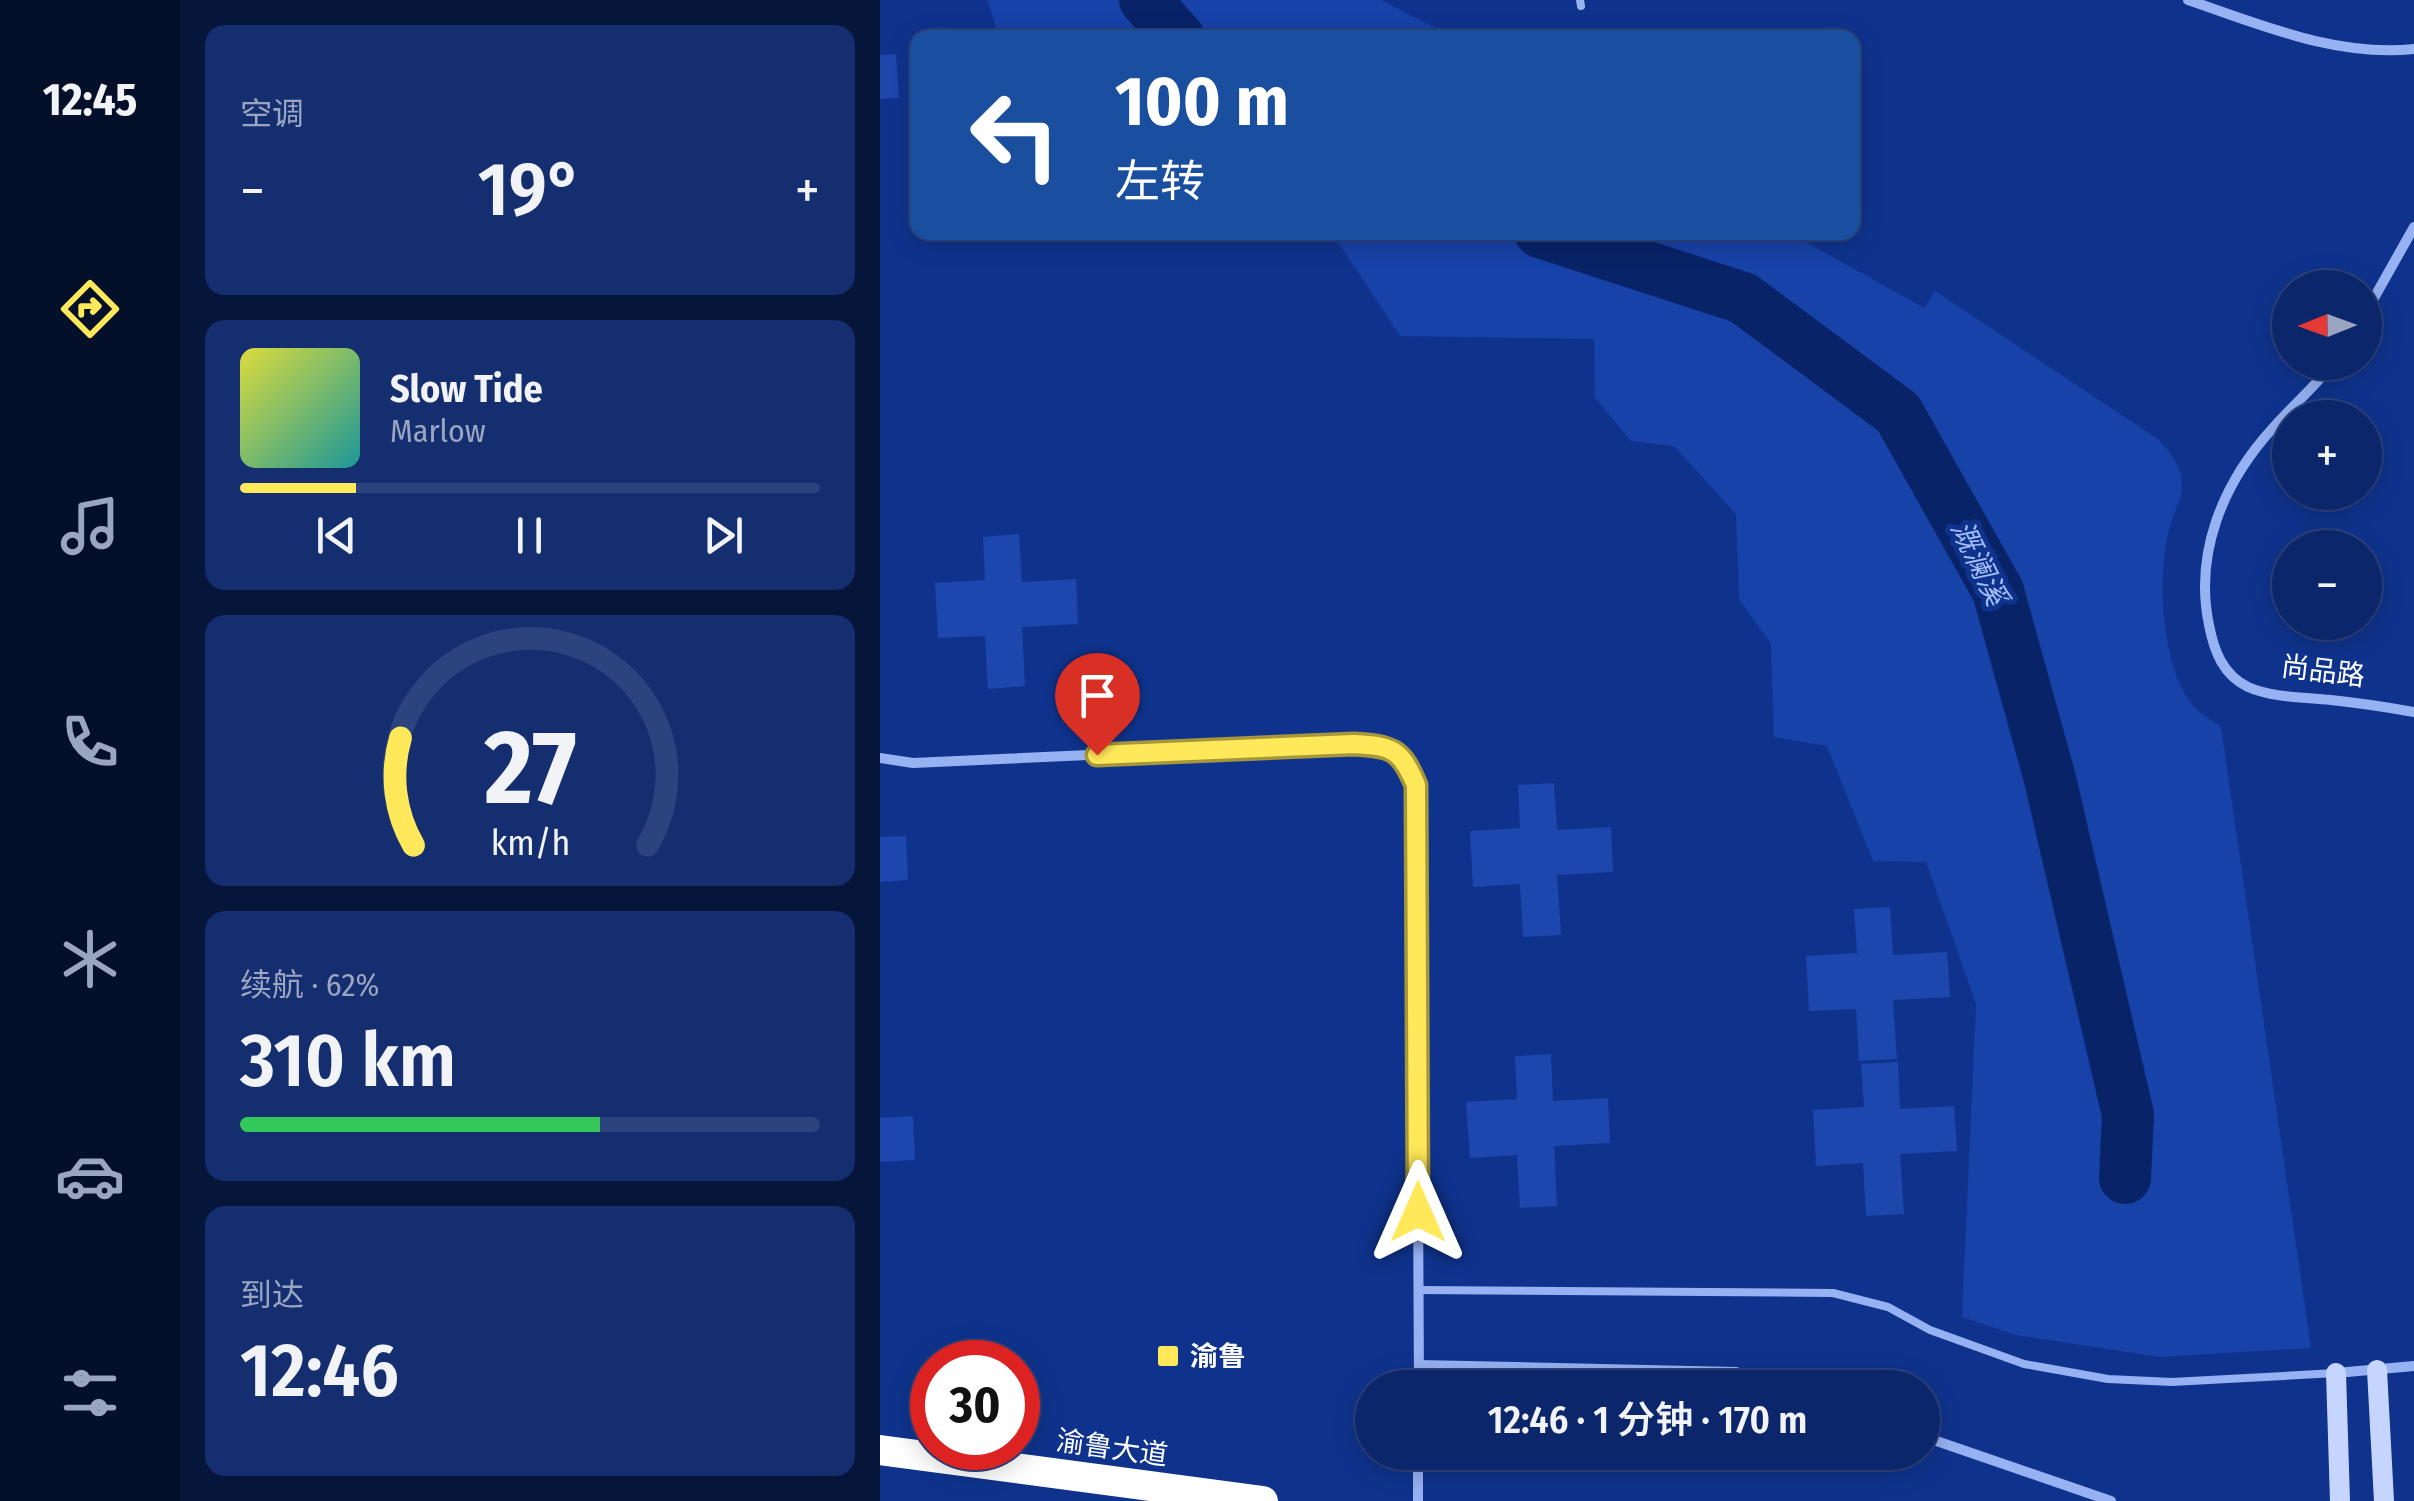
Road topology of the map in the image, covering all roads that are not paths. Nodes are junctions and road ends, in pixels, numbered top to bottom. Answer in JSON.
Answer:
{"nodes":[{"id":1,"x":2188,"y":0,"type":"edge"},
{"id":2,"x":2414,"y":49,"type":"edge"},
{"id":3,"x":2414,"y":227,"type":"edge"},
{"id":4,"x":2382,"y":284,"type":"edge"},
{"id":5,"x":2320,"y":380,"type":"edge"},
{"id":6,"x":2414,"y":712,"type":"edge"},
{"id":7,"x":880,"y":758,"type":"edge"},
{"id":8,"x":1418,"y":1290,"type":"junction"},
{"id":9,"x":1418,"y":1365,"type":"junction"},
{"id":10,"x":2414,"y":1366,"type":"edge"},
{"id":11,"x":1418,"y":1370,"type":"edge"},
{"id":12,"x":1704,"y":1370,"type":"edge"},
{"id":13,"x":2377,"y":1370,"type":"junction"},
{"id":14,"x":2336,"y":1373,"type":"junction"},
{"id":15,"x":1940,"y":1442,"type":"edge"},
{"id":16,"x":884,"y":1449,"type":"edge"},
{"id":17,"x":1418,"y":1470,"type":"edge"},
{"id":18,"x":1262,"y":1501,"type":"edge"},
{"id":19,"x":1418,"y":1501,"type":"edge"},
{"id":20,"x":2110,"y":1501,"type":"edge"},
{"id":21,"x":2340,"y":1501,"type":"edge"},
{"id":22,"x":2384,"y":1501,"type":"edge"}],
"edges":[{"from":1,"to":2,"type":"street"},
{"from":3,"to":4,"type":"street"},
{"from":5,"to":6,"type":"street","name":"尚品路"},
{"from":7,"to":8,"type":"street"},
{"from":8,"to":9,"type":"street"},
{"from":8,"to":14,"type":"lane"},
{"from":9,"to":11,"type":"street"},
{"from":9,"to":12,"type":"street"},
{"from":10,"to":13,"type":"street"},
{"from":13,"to":14,"type":"street"},
{"from":13,"to":22,"type":"main road"},
{"from":14,"to":21,"type":"main road"},
{"from":15,"to":20,"type":"street"},
{"from":16,"to":18,"type":"highway","name":"渝鲁大道"},
{"from":17,"to":19,"type":"street"}]}
